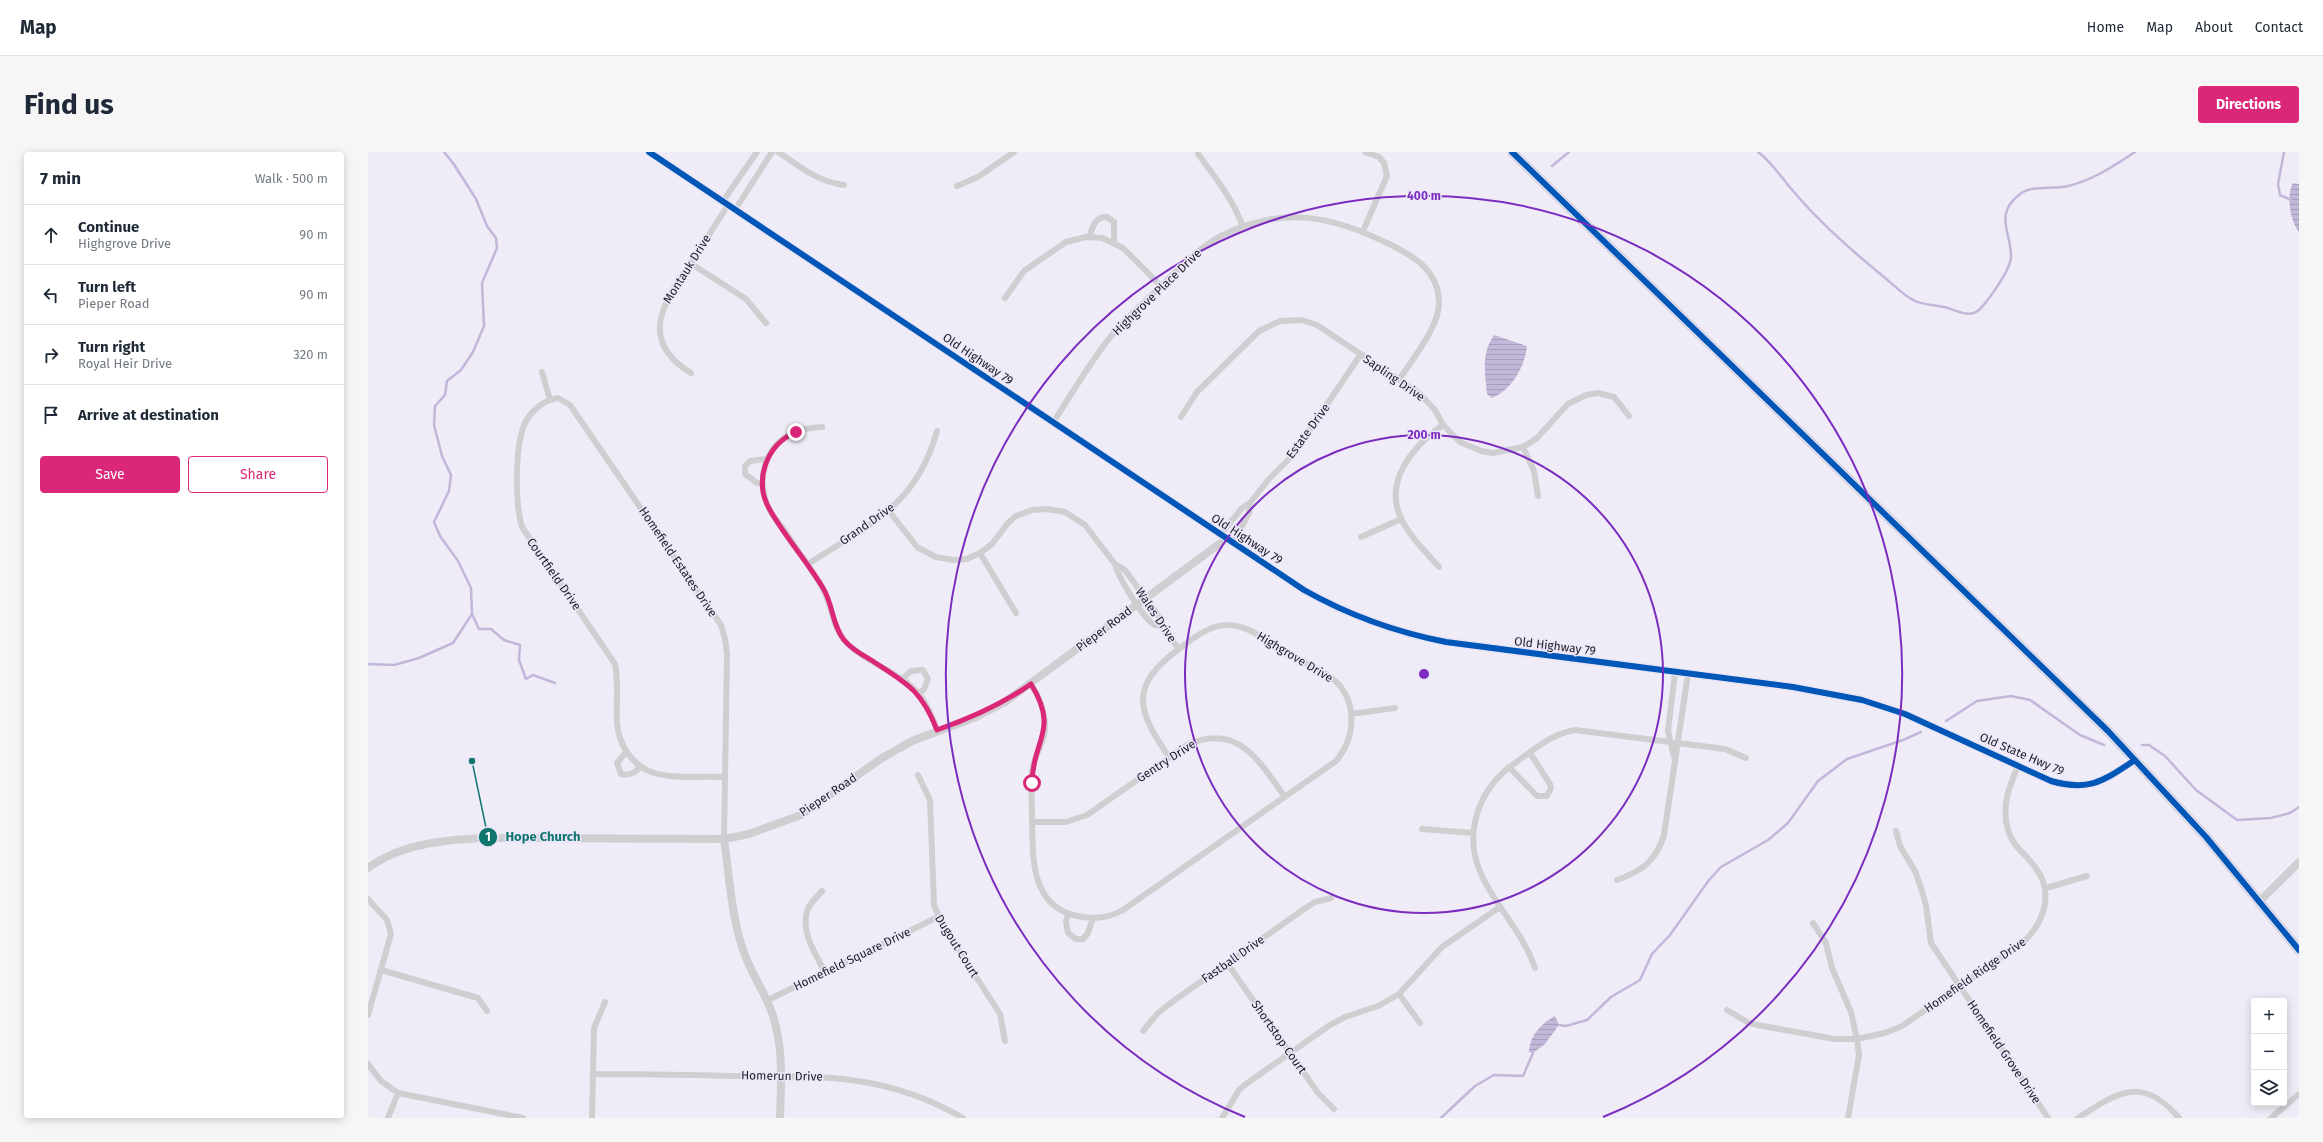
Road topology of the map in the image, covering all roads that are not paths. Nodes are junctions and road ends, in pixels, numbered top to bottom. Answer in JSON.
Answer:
{"nodes":[{"id":1,"x":649,"y":152,"type":"edge"},
{"id":2,"x":757,"y":152,"type":"edge"},
{"id":3,"x":772,"y":152,"type":"edge"},
{"id":4,"x":778,"y":152,"type":"edge"},
{"id":5,"x":1014,"y":152,"type":"edge"},
{"id":6,"x":1364,"y":152,"type":"edge"},
{"id":7,"x":1512,"y":152,"type":"edge"},
{"id":8,"x":1198,"y":154,"type":"dead end"},
{"id":9,"x":844,"y":185,"type":"dead end"},
{"id":10,"x":957,"y":186,"type":"dead end"},
{"id":11,"x":729,"y":205,"type":"junction"},
{"id":12,"x":1243,"y":226,"type":"junction"},
{"id":13,"x":1363,"y":231,"type":"junction"},
{"id":14,"x":1089,"y":237,"type":"junction"},
{"id":15,"x":1114,"y":242,"type":"junction"},
{"id":16,"x":690,"y":263,"type":"junction"},
{"id":17,"x":1161,"y":286,"type":"junction"},
{"id":18,"x":1005,"y":298,"type":"dead end"},
{"id":19,"x":766,"y":323,"type":"dead end"},
{"id":20,"x":1361,"y":354,"type":"junction"},
{"id":21,"x":542,"y":372,"type":"dead end"},
{"id":22,"x":691,"y":373,"type":"dead end"},
{"id":23,"x":1399,"y":380,"type":"junction"},
{"id":24,"x":550,"y":400,"type":"junction"},
{"id":25,"x":1629,"y":416,"type":"dead end"},
{"id":26,"x":1181,"y":417,"type":"dead end"},
{"id":27,"x":1053,"y":423,"type":"junction"},
{"id":28,"x":1443,"y":424,"type":"junction"},
{"id":29,"x":822,"y":427,"type":"dead end"},
{"id":30,"x":937,"y":431,"type":"dead end"},
{"id":31,"x":1523,"y":447,"type":"junction"},
{"id":32,"x":767,"y":459,"type":"junction"},
{"id":33,"x":763,"y":484,"type":"junction"},
{"id":34,"x":1538,"y":496,"type":"dead end"},
{"id":35,"x":1250,"y":503,"type":"junction"},
{"id":36,"x":889,"y":511,"type":"junction"},
{"id":37,"x":1401,"y":519,"type":"junction"},
{"id":38,"x":1361,"y":537,"type":"dead end"},
{"id":39,"x":1226,"y":539,"type":"junction"},
{"id":40,"x":980,"y":553,"type":"junction"},
{"id":41,"x":808,"y":564,"type":"junction"},
{"id":42,"x":1115,"y":564,"type":"junction"},
{"id":43,"x":1439,"y":567,"type":"dead end"},
{"id":44,"x":1146,"y":598,"type":"junction"},
{"id":45,"x":1138,"y":604,"type":"junction"},
{"id":46,"x":1016,"y":613,"type":"dead end"},
{"id":47,"x":1162,"y":627,"type":"junction"},
{"id":48,"x":1179,"y":649,"type":"junction"},
{"id":49,"x":1675,"y":672,"type":"junction"},
{"id":50,"x":1688,"y":674,"type":"junction"},
{"id":51,"x":901,"y":680,"type":"junction"},
{"id":52,"x":1031,"y":684,"type":"junction"},
{"id":53,"x":919,"y":694,"type":"junction"},
{"id":54,"x":1395,"y":708,"type":"dead end"},
{"id":55,"x":1352,"y":714,"type":"junction"},
{"id":56,"x":1923,"y":722,"type":"joint"},
{"id":57,"x":937,"y":730,"type":"junction"},
{"id":58,"x":1669,"y":741,"type":"junction"},
{"id":59,"x":1679,"y":742,"type":"junction"},
{"id":60,"x":627,"y":751,"type":"junction"},
{"id":61,"x":1530,"y":753,"type":"junction"},
{"id":62,"x":1169,"y":757,"type":"junction"},
{"id":63,"x":1674,"y":757,"type":"junction"},
{"id":64,"x":1746,"y":758,"type":"dead end"},
{"id":65,"x":2135,"y":760,"type":"junction"},
{"id":66,"x":641,"y":766,"type":"junction"},
{"id":67,"x":2018,"y":766,"type":"junction"},
{"id":68,"x":1509,"y":767,"type":"junction"},
{"id":69,"x":918,"y":775,"type":"dead end"},
{"id":70,"x":724,"y":777,"type":"junction"},
{"id":71,"x":1284,"y":797,"type":"junction"},
{"id":72,"x":1032,"y":822,"type":"junction"},
{"id":73,"x":1422,"y":829,"type":"dead end"},
{"id":74,"x":1896,"y":831,"type":"dead end"},
{"id":75,"x":1473,"y":833,"type":"junction"},
{"id":76,"x":724,"y":839,"type":"junction"},
{"id":77,"x":2299,"y":862,"type":"edge"},
{"id":78,"x":368,"y":868,"type":"edge"},
{"id":79,"x":2087,"y":876,"type":"dead end"},
{"id":80,"x":1617,"y":880,"type":"dead end"},
{"id":81,"x":2046,"y":888,"type":"junction"},
{"id":82,"x":822,"y":891,"type":"dead end"},
{"id":83,"x":1331,"y":898,"type":"dead end"},
{"id":84,"x":368,"y":899,"type":"edge"},
{"id":85,"x":2259,"y":902,"type":"junction"},
{"id":86,"x":1500,"y":907,"type":"junction"},
{"id":87,"x":1068,"y":914,"type":"junction"},
{"id":88,"x":938,"y":917,"type":"junction"},
{"id":89,"x":1093,"y":918,"type":"junction"},
{"id":90,"x":1813,"y":923,"type":"dead end"},
{"id":91,"x":2299,"y":950,"type":"edge"},
{"id":92,"x":1227,"y":963,"type":"junction"},
{"id":93,"x":1535,"y":968,"type":"dead end"},
{"id":94,"x":381,"y":970,"type":"junction"},
{"id":95,"x":825,"y":972,"type":"junction"},
{"id":96,"x":1959,"y":987,"type":"junction"},
{"id":97,"x":1399,"y":994,"type":"junction"},
{"id":98,"x":766,"y":1001,"type":"junction"},
{"id":99,"x":605,"y":1002,"type":"dead end"},
{"id":100,"x":1726,"y":1010,"type":"dead end"},
{"id":101,"x":487,"y":1011,"type":"dead end"},
{"id":102,"x":368,"y":1015,"type":"edge"},
{"id":103,"x":1420,"y":1024,"type":"dead end"},
{"id":104,"x":1143,"y":1031,"type":"dead end"},
{"id":105,"x":1857,"y":1039,"type":"junction"},
{"id":106,"x":1005,"y":1041,"type":"dead end"},
{"id":107,"x":1290,"y":1053,"type":"junction"},
{"id":108,"x":368,"y":1064,"type":"edge"},
{"id":109,"x":593,"y":1074,"type":"junction"},
{"id":110,"x":781,"y":1076,"type":"junction"},
{"id":111,"x":398,"y":1093,"type":"junction"},
{"id":112,"x":2299,"y":1094,"type":"edge"},
{"id":113,"x":1334,"y":1108,"type":"dead end"},
{"id":114,"x":388,"y":1118,"type":"edge"},
{"id":115,"x":523,"y":1118,"type":"edge"},
{"id":116,"x":592,"y":1118,"type":"edge"},
{"id":117,"x":780,"y":1118,"type":"edge"},
{"id":118,"x":963,"y":1118,"type":"edge"},
{"id":119,"x":1222,"y":1118,"type":"edge"},
{"id":120,"x":1848,"y":1118,"type":"edge"},
{"id":121,"x":2048,"y":1118,"type":"edge"},
{"id":122,"x":2078,"y":1118,"type":"edge"},
{"id":123,"x":2179,"y":1118,"type":"edge"},
{"id":124,"x":2271,"y":1118,"type":"edge"}],
"edges":[{"from":1,"to":11,"type":"street","name":"Old Highway 79"},
{"from":2,"to":11,"type":"street"},
{"from":3,"to":11,"type":"street"},
{"from":4,"to":9,"type":"street"},
{"from":5,"to":10,"type":"street"},
{"from":6,"to":13,"type":"street"},
{"from":7,"to":65,"type":"main road"},
{"from":8,"to":12,"type":"street"},
{"from":11,"to":16,"type":"street","name":"Montauk Drive"},
{"from":11,"to":27,"type":"street","name":"Old Highway 79"},
{"from":12,"to":13,"type":"street","name":"Highgrove Place Drive"},
{"from":12,"to":17,"type":"street","name":"Highgrove Place Drive"},
{"from":13,"to":23,"type":"street","name":"Highgrove Place Drive"},
{"from":14,"to":15,"type":"street"},
{"from":14,"to":15,"type":"street"},
{"from":14,"to":18,"type":"street"},
{"from":15,"to":17,"type":"street"},
{"from":16,"to":19,"type":"street"},
{"from":16,"to":22,"type":"street","name":"Montauk Drive"},
{"from":17,"to":27,"type":"street","name":"Highgrove Place Drive"},
{"from":20,"to":23,"type":"street","name":"Sapling Drive"},
{"from":20,"to":26,"type":"street","name":"Sapling Drive"},
{"from":20,"to":35,"type":"street","name":"Estate Drive"},
{"from":21,"to":24,"type":"street"},
{"from":23,"to":28,"type":"street","name":"Sapling Drive"},
{"from":24,"to":60,"type":"street","name":"Courtfield Drive"},
{"from":24,"to":70,"type":"street","name":"Homefield Estates Drive"},
{"from":25,"to":31,"type":"street","name":"Sapling Drive"},
{"from":27,"to":39,"type":"street","name":"Old Highway 79"},
{"from":28,"to":31,"type":"street","name":"Sapling Drive"},
{"from":28,"to":37,"type":"street"},
{"from":29,"to":32,"type":"street"},
{"from":30,"to":36,"type":"street","name":"Grand Drive"},
{"from":31,"to":34,"type":"street"},
{"from":32,"to":33,"type":"street"},
{"from":32,"to":33,"type":"street"},
{"from":33,"to":41,"type":"street"},
{"from":35,"to":39,"type":"street","name":"Estate Drive"},
{"from":35,"to":39,"type":"street","name":"Estate Drive"},
{"from":36,"to":40,"type":"street","name":"Wales Drive"},
{"from":36,"to":41,"type":"street","name":"Grand Drive"},
{"from":37,"to":38,"type":"street"},
{"from":37,"to":43,"type":"street"},
{"from":39,"to":44,"type":"street","name":"Pieper Road"},
{"from":39,"to":49,"type":"street","name":"Old Highway 79"},
{"from":40,"to":42,"type":"street","name":"Wales Drive"},
{"from":40,"to":46,"type":"street"},
{"from":41,"to":51,"type":"street"},
{"from":42,"to":44,"type":"street","name":"Wales Drive"},
{"from":42,"to":45,"type":"street","name":"Wales Drive"},
{"from":44,"to":45,"type":"street","name":"Pieper Road"},
{"from":44,"to":47,"type":"street","name":"Wales Drive"},
{"from":45,"to":47,"type":"street","name":"Wales Drive"},
{"from":45,"to":52,"type":"street","name":"Pieper Road"},
{"from":47,"to":48,"type":"street","name":"Wales Drive"},
{"from":48,"to":55,"type":"street","name":"Highgrove Drive"},
{"from":48,"to":62,"type":"street","name":"Highgrove Drive"},
{"from":49,"to":50,"type":"street","name":"Old Highway 79"},
{"from":49,"to":58,"type":"street"},
{"from":50,"to":56,"type":"street","name":"Old Highway 79"},
{"from":50,"to":59,"type":"street"},
{"from":51,"to":53,"type":"street"},
{"from":51,"to":53,"type":"street"},
{"from":52,"to":57,"type":"street","name":"Pieper Road"},
{"from":52,"to":72,"type":"street","name":"Highgrove Drive"},
{"from":53,"to":57,"type":"street"},
{"from":54,"to":55,"type":"street"},
{"from":55,"to":71,"type":"street","name":"Highgrove Drive"},
{"from":56,"to":67,"type":"street","name":"Old State Hwy 79"},
{"from":57,"to":76,"type":"street","name":"Pieper Road"},
{"from":58,"to":59,"type":"street"},
{"from":58,"to":61,"type":"street"},
{"from":58,"to":63,"type":"street"},
{"from":59,"to":63,"type":"street"},
{"from":59,"to":64,"type":"street"},
{"from":60,"to":66,"type":"street","name":"Courtfield Drive"},
{"from":60,"to":66,"type":"street"},
{"from":61,"to":68,"type":"street"},
{"from":61,"to":68,"type":"street"},
{"from":62,"to":71,"type":"street","name":"Gentry Drive"},
{"from":62,"to":72,"type":"street","name":"Gentry Drive"},
{"from":63,"to":80,"type":"street"},
{"from":65,"to":67,"type":"street","name":"Old State Hwy 79"},
{"from":65,"to":85,"type":"main road"},
{"from":66,"to":70,"type":"street","name":"Courtfield Drive"},
{"from":67,"to":81,"type":"street"},
{"from":68,"to":75,"type":"street"},
{"from":69,"to":88,"type":"street","name":"Dugout Court"},
{"from":70,"to":76,"type":"street","name":"Homefield Estates Drive"},
{"from":71,"to":89,"type":"street","name":"Highgrove Drive"},
{"from":72,"to":87,"type":"street","name":"Highgrove Drive"},
{"from":73,"to":75,"type":"street"},
{"from":74,"to":96,"type":"street","name":"Homefield Grove Drive"},
{"from":75,"to":86,"type":"street"},
{"from":76,"to":78,"type":"street","name":"Pieper Road"},
{"from":76,"to":98,"type":"street"},
{"from":77,"to":85,"type":"street"},
{"from":79,"to":81,"type":"street"},
{"from":81,"to":96,"type":"street","name":"Homefield Ridge Drive"},
{"from":82,"to":95,"type":"street"},
{"from":83,"to":92,"type":"street","name":"Fastball Drive"},
{"from":84,"to":94,"type":"street"},
{"from":85,"to":91,"type":"main road"},
{"from":86,"to":93,"type":"street"},
{"from":86,"to":97,"type":"street"},
{"from":87,"to":89,"type":"street","name":"Highgrove Drive"},
{"from":87,"to":89,"type":"street"},
{"from":88,"to":95,"type":"street","name":"Homefield Square Drive"},
{"from":88,"to":106,"type":"street","name":"Dugout Court"},
{"from":90,"to":105,"type":"street"},
{"from":92,"to":104,"type":"street","name":"Fastball Drive"},
{"from":92,"to":107,"type":"street","name":"Shortstop Court"},
{"from":94,"to":101,"type":"street"},
{"from":94,"to":102,"type":"street"},
{"from":95,"to":98,"type":"street","name":"Homefield Square Drive"},
{"from":96,"to":105,"type":"street","name":"Homefield Ridge Drive"},
{"from":96,"to":121,"type":"street","name":"Homefield Grove Drive"},
{"from":97,"to":103,"type":"street"},
{"from":97,"to":107,"type":"street"},
{"from":98,"to":110,"type":"street"},
{"from":99,"to":109,"type":"street"},
{"from":100,"to":105,"type":"street","name":"Homefield Ridge Drive"},
{"from":105,"to":120,"type":"street"},
{"from":107,"to":113,"type":"street","name":"Shortstop Court"},
{"from":107,"to":119,"type":"street"},
{"from":108,"to":111,"type":"street"},
{"from":109,"to":110,"type":"street","name":"Homerun Drive"},
{"from":109,"to":116,"type":"street"},
{"from":110,"to":117,"type":"street"},
{"from":110,"to":118,"type":"street","name":"Homerun Drive"},
{"from":111,"to":114,"type":"street"},
{"from":111,"to":115,"type":"street"},
{"from":112,"to":124,"type":"street"},
{"from":122,"to":123,"type":"street"}]}
